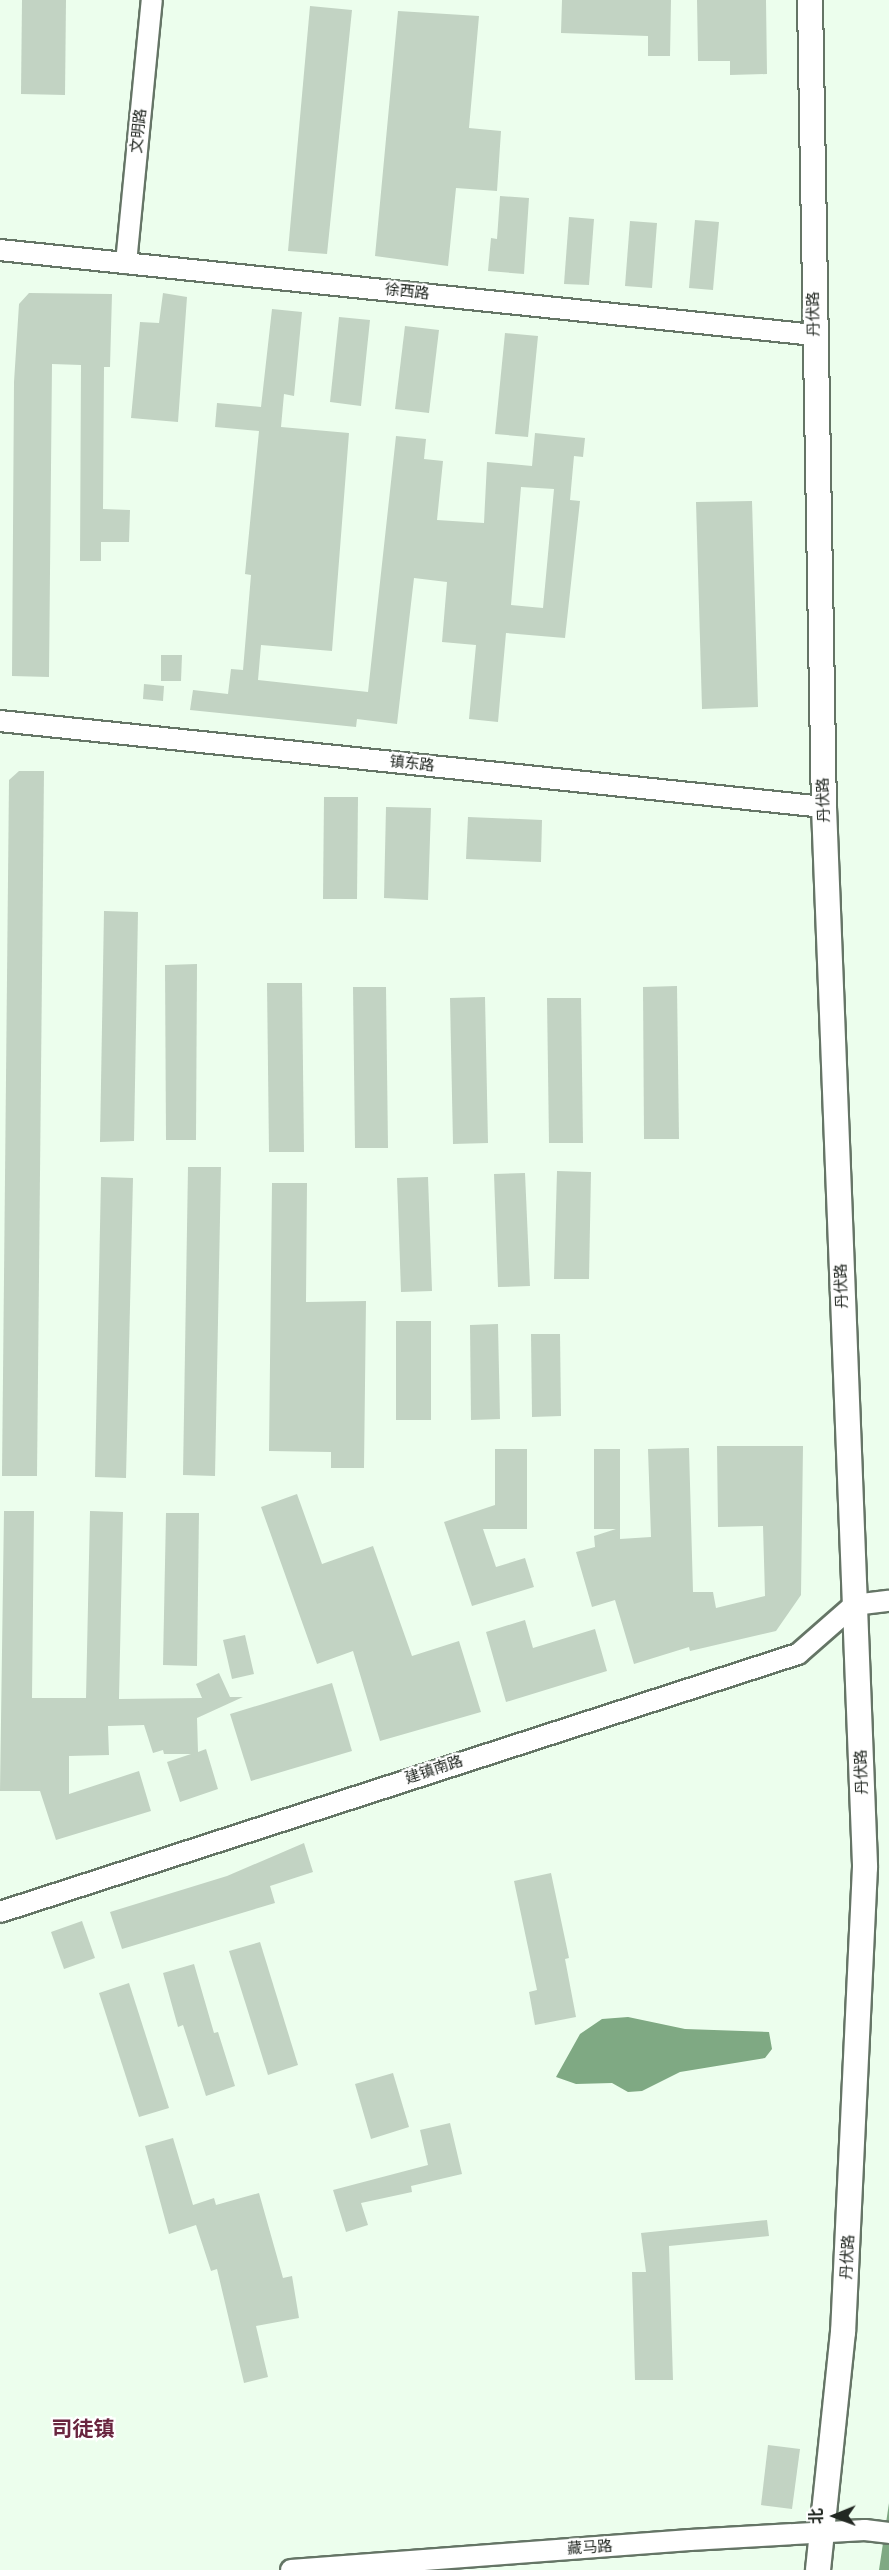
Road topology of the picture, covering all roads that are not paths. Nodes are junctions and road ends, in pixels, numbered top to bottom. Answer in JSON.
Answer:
{"nodes":[{"id":1,"x":152,"y":0,"type":"edge"},
{"id":2,"x":810,"y":0,"type":"edge"},
{"id":3,"x":0,"y":250,"type":"edge"},
{"id":4,"x":126,"y":263,"type":"junction"},
{"id":5,"x":814,"y":335,"type":"junction"},
{"id":6,"x":0,"y":721,"type":"edge"},
{"id":7,"x":824,"y":807,"type":"junction"},
{"id":8,"x":889,"y":1602,"type":"edge"},
{"id":9,"x":854,"y":1605,"type":"junction"},
{"id":10,"x":0,"y":1912,"type":"edge"},
{"id":11,"x":889,"y":2533,"type":"edge"},
{"id":12,"x":824,"y":2534,"type":"junction"},
{"id":13,"x":291,"y":2570,"type":"edge"},
{"id":14,"x":818,"y":2570,"type":"edge"}],
"edges":[{"from":1,"to":4,"type":"street","name":"文明路"},
{"from":2,"to":5,"type":"main road","name":"丹伏路"},
{"from":3,"to":4,"type":"street","name":"徐西路"},
{"from":4,"to":5,"type":"street","name":"徐西路"},
{"from":5,"to":7,"type":"main road","name":"丹伏路"},
{"from":6,"to":7,"type":"street","name":"镇东路"},
{"from":7,"to":9,"type":"main road","name":"丹伏路"},
{"from":8,"to":9,"type":"street"},
{"from":9,"to":10,"type":"street","name":"建镇南路"},
{"from":9,"to":12,"type":"main road","name":"丹伏路"},
{"from":11,"to":12,"type":"street","name":"藏马路"},
{"from":12,"to":13,"type":"street","name":"藏马路"},
{"from":12,"to":14,"type":"main road","name":"丹伏路"}]}
